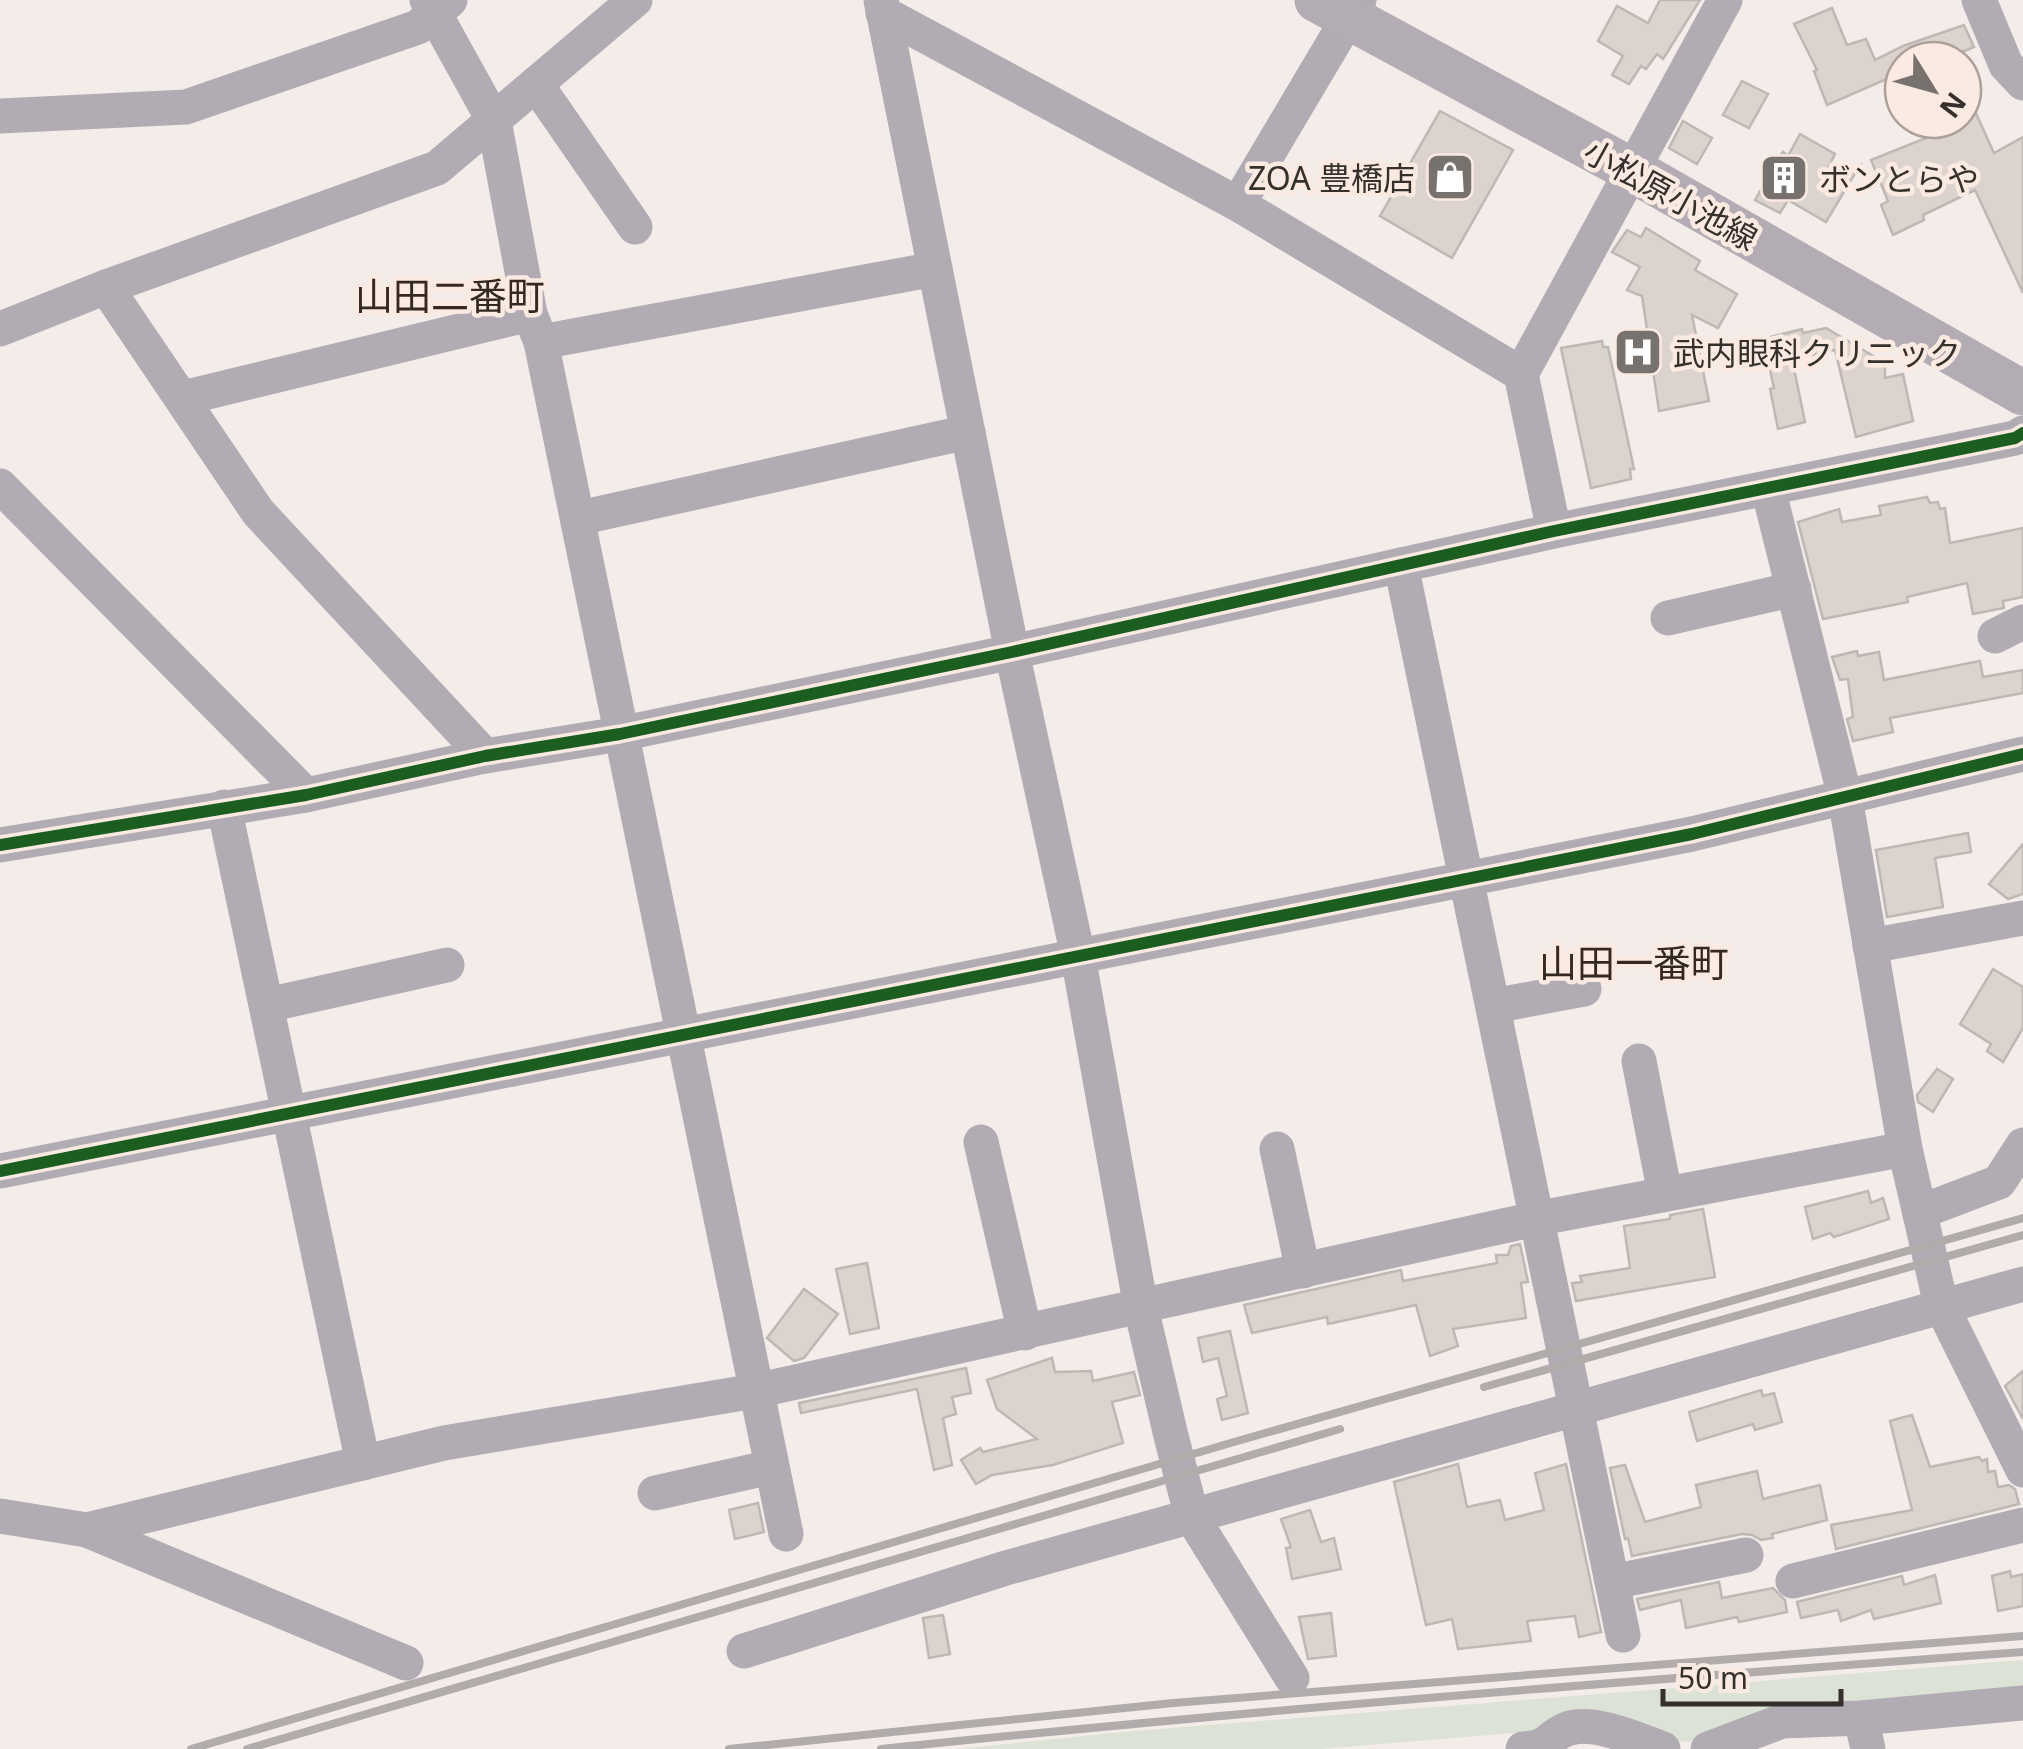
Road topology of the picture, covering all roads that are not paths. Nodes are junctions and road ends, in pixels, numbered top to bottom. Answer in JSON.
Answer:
{"nodes":[{"id":1,"x":635,"y":0,"type":"edge"},
{"id":2,"x":1725,"y":0,"type":"edge"},
{"id":3,"x":1980,"y":0,"type":"edge"},
{"id":4,"x":437,"y":4,"type":"edge"},
{"id":5,"x":1342,"y":6,"type":"edge"},
{"id":6,"x":882,"y":7,"type":"edge"},
{"id":7,"x":2023,"y":83,"type":"edge"},
{"id":8,"x":536,"y":84,"type":"junction"},
{"id":9,"x":0,"y":116,"type":"edge"},
{"id":10,"x":494,"y":121,"type":"junction"},
{"id":11,"x":1632,"y":172,"type":"junction"},
{"id":12,"x":1238,"y":204,"type":"junction"},
{"id":13,"x":635,"y":227,"type":"dead end"},
{"id":14,"x":935,"y":270,"type":"junction"},
{"id":15,"x":106,"y":287,"type":"junction"},
{"id":16,"x":536,"y":328,"type":"junction"},
{"id":17,"x":0,"y":329,"type":"edge"},
{"id":18,"x":1521,"y":374,"type":"junction"},
{"id":19,"x":2023,"y":393,"type":"edge"},
{"id":20,"x":183,"y":398,"type":"junction"},
{"id":21,"x":968,"y":432,"type":"junction"},
{"id":22,"x":2020,"y":441,"type":"edge"},
{"id":23,"x":0,"y":486,"type":"edge"},
{"id":24,"x":1768,"y":488,"type":"junction"},
{"id":25,"x":578,"y":518,"type":"junction"},
{"id":26,"x":1554,"y":530,"type":"junction"},
{"id":27,"x":1401,"y":565,"type":"junction"},
{"id":28,"x":1794,"y":590,"type":"junction"},
{"id":29,"x":1668,"y":618,"type":"dead end"},
{"id":30,"x":1012,"y":652,"type":"junction"},
{"id":31,"x":620,"y":734,"type":"junction"},
{"id":32,"x":2023,"y":754,"type":"edge"},
{"id":33,"x":485,"y":756,"type":"junction"},
{"id":34,"x":306,"y":795,"type":"junction"},
{"id":35,"x":1845,"y":797,"type":"junction"},
{"id":36,"x":224,"y":807,"type":"junction"},
{"id":37,"x":0,"y":845,"type":"edge"},
{"id":38,"x":1467,"y":878,"type":"junction"},
{"id":39,"x":2023,"y":918,"type":"edge"},
{"id":40,"x":1870,"y":946,"type":"junction"},
{"id":41,"x":1078,"y":956,"type":"junction"},
{"id":42,"x":447,"y":965,"type":"dead end"},
{"id":43,"x":1584,"y":989,"type":"dead end"},
{"id":44,"x":267,"y":1004,"type":"junction"},
{"id":45,"x":1493,"y":1006,"type":"junction"},
{"id":46,"x":682,"y":1037,"type":"junction"},
{"id":47,"x":1639,"y":1061,"type":"dead end"},
{"id":48,"x":291,"y":1114,"type":"junction"},
{"id":49,"x":981,"y":1142,"type":"dead end"},
{"id":50,"x":2023,"y":1145,"type":"edge"},
{"id":51,"x":1277,"y":1149,"type":"dead end"},
{"id":52,"x":1905,"y":1149,"type":"junction"},
{"id":53,"x":0,"y":1171,"type":"edge"},
{"id":54,"x":1666,"y":1194,"type":"junction"},
{"id":55,"x":1920,"y":1212,"type":"junction"},
{"id":56,"x":1536,"y":1219,"type":"junction"},
{"id":57,"x":1303,"y":1271,"type":"junction"},
{"id":58,"x":2023,"y":1284,"type":"edge"},
{"id":59,"x":1940,"y":1305,"type":"junction"},
{"id":60,"x":1141,"y":1308,"type":"junction"},
{"id":61,"x":1025,"y":1333,"type":"junction"},
{"id":62,"x":755,"y":1391,"type":"junction"},
{"id":63,"x":1575,"y":1410,"type":"junction"},
{"id":64,"x":364,"y":1463,"type":"junction"},
{"id":65,"x":771,"y":1467,"type":"junction"},
{"id":66,"x":2023,"y":1470,"type":"edge"},
{"id":67,"x":655,"y":1492,"type":"dead end"},
{"id":68,"x":0,"y":1516,"type":"edge"},
{"id":69,"x":1192,"y":1518,"type":"junction"},
{"id":70,"x":2023,"y":1525,"type":"edge"},
{"id":71,"x":86,"y":1530,"type":"junction"},
{"id":72,"x":786,"y":1534,"type":"dead end"},
{"id":73,"x":1746,"y":1556,"type":"dead end"},
{"id":74,"x":1793,"y":1581,"type":"dead end"},
{"id":75,"x":1612,"y":1582,"type":"junction"},
{"id":76,"x":1623,"y":1635,"type":"dead end"},
{"id":77,"x":744,"y":1651,"type":"dead end"},
{"id":78,"x":406,"y":1662,"type":"dead end"},
{"id":79,"x":1292,"y":1678,"type":"dead end"},
{"id":80,"x":2023,"y":1703,"type":"edge"},
{"id":81,"x":1865,"y":1734,"type":"edge"},
{"id":82,"x":1524,"y":1749,"type":"edge"},
{"id":83,"x":1543,"y":1749,"type":"edge"},
{"id":84,"x":1663,"y":1749,"type":"edge"},
{"id":85,"x":1711,"y":1749,"type":"edge"}],
"edges":[{"from":1,"to":8,"type":"street"},
{"from":2,"to":11,"type":"street"},
{"from":3,"to":7,"type":"street"},
{"from":4,"to":9,"type":"street"},
{"from":4,"to":10,"type":"street"},
{"from":5,"to":11,"type":"main road","name":"小松原小池線"},
{"from":5,"to":12,"type":"street"},
{"from":6,"to":12,"type":"street"},
{"from":6,"to":14,"type":"street"},
{"from":8,"to":10,"type":"street"},
{"from":8,"to":13,"type":"street"},
{"from":10,"to":15,"type":"street"},
{"from":10,"to":16,"type":"street"},
{"from":11,"to":18,"type":"street"},
{"from":11,"to":19,"type":"main road","name":"小松原小池線"},
{"from":12,"to":18,"type":"street"},
{"from":14,"to":16,"type":"street"},
{"from":14,"to":21,"type":"street"},
{"from":15,"to":17,"type":"street"},
{"from":15,"to":20,"type":"street"},
{"from":16,"to":20,"type":"street"},
{"from":16,"to":25,"type":"street"},
{"from":18,"to":26,"type":"street"},
{"from":20,"to":33,"type":"street"},
{"from":21,"to":25,"type":"street"},
{"from":21,"to":30,"type":"street"},
{"from":22,"to":24,"type":"street"},
{"from":23,"to":34,"type":"street"},
{"from":24,"to":26,"type":"street"},
{"from":24,"to":28,"type":"street"},
{"from":25,"to":31,"type":"street"},
{"from":26,"to":27,"type":"street"},
{"from":27,"to":30,"type":"street"},
{"from":27,"to":38,"type":"street"},
{"from":28,"to":29,"type":"street"},
{"from":28,"to":35,"type":"street"},
{"from":30,"to":31,"type":"street"},
{"from":30,"to":41,"type":"street"},
{"from":31,"to":33,"type":"street"},
{"from":31,"to":46,"type":"street"},
{"from":32,"to":35,"type":"street"},
{"from":33,"to":34,"type":"street"},
{"from":34,"to":36,"type":"street"},
{"from":35,"to":38,"type":"street"},
{"from":35,"to":40,"type":"street"},
{"from":36,"to":37,"type":"street"},
{"from":36,"to":44,"type":"street"},
{"from":38,"to":41,"type":"street"},
{"from":38,"to":45,"type":"street"},
{"from":39,"to":40,"type":"street"},
{"from":40,"to":52,"type":"street"},
{"from":41,"to":46,"type":"street"},
{"from":41,"to":60,"type":"street"},
{"from":42,"to":44,"type":"street"},
{"from":43,"to":45,"type":"street"},
{"from":44,"to":48,"type":"street"},
{"from":45,"to":56,"type":"street"},
{"from":46,"to":48,"type":"street"},
{"from":46,"to":62,"type":"street"},
{"from":47,"to":54,"type":"street"},
{"from":48,"to":53,"type":"street"},
{"from":48,"to":64,"type":"street"},
{"from":49,"to":61,"type":"street"},
{"from":50,"to":55,"type":"street"},
{"from":51,"to":57,"type":"street"},
{"from":52,"to":54,"type":"street"},
{"from":52,"to":55,"type":"street"},
{"from":54,"to":56,"type":"street"},
{"from":55,"to":59,"type":"street"},
{"from":56,"to":57,"type":"street"},
{"from":56,"to":63,"type":"street"},
{"from":57,"to":60,"type":"street"},
{"from":58,"to":59,"type":"street"},
{"from":59,"to":63,"type":"street"},
{"from":59,"to":66,"type":"street"},
{"from":60,"to":61,"type":"street"},
{"from":60,"to":69,"type":"street"},
{"from":61,"to":62,"type":"street"},
{"from":62,"to":64,"type":"street"},
{"from":62,"to":65,"type":"street"},
{"from":63,"to":69,"type":"street"},
{"from":63,"to":75,"type":"street"},
{"from":64,"to":71,"type":"street"},
{"from":65,"to":67,"type":"street"},
{"from":65,"to":72,"type":"street"},
{"from":68,"to":71,"type":"street"},
{"from":69,"to":77,"type":"street"},
{"from":69,"to":79,"type":"street"},
{"from":70,"to":74,"type":"street"},
{"from":71,"to":78,"type":"street"},
{"from":73,"to":75,"type":"street"},
{"from":75,"to":76,"type":"street"},
{"from":80,"to":81,"type":"street"},
{"from":81,"to":85,"type":"street"},
{"from":82,"to":83,"type":"street"},
{"from":83,"to":84,"type":"street"}]}
